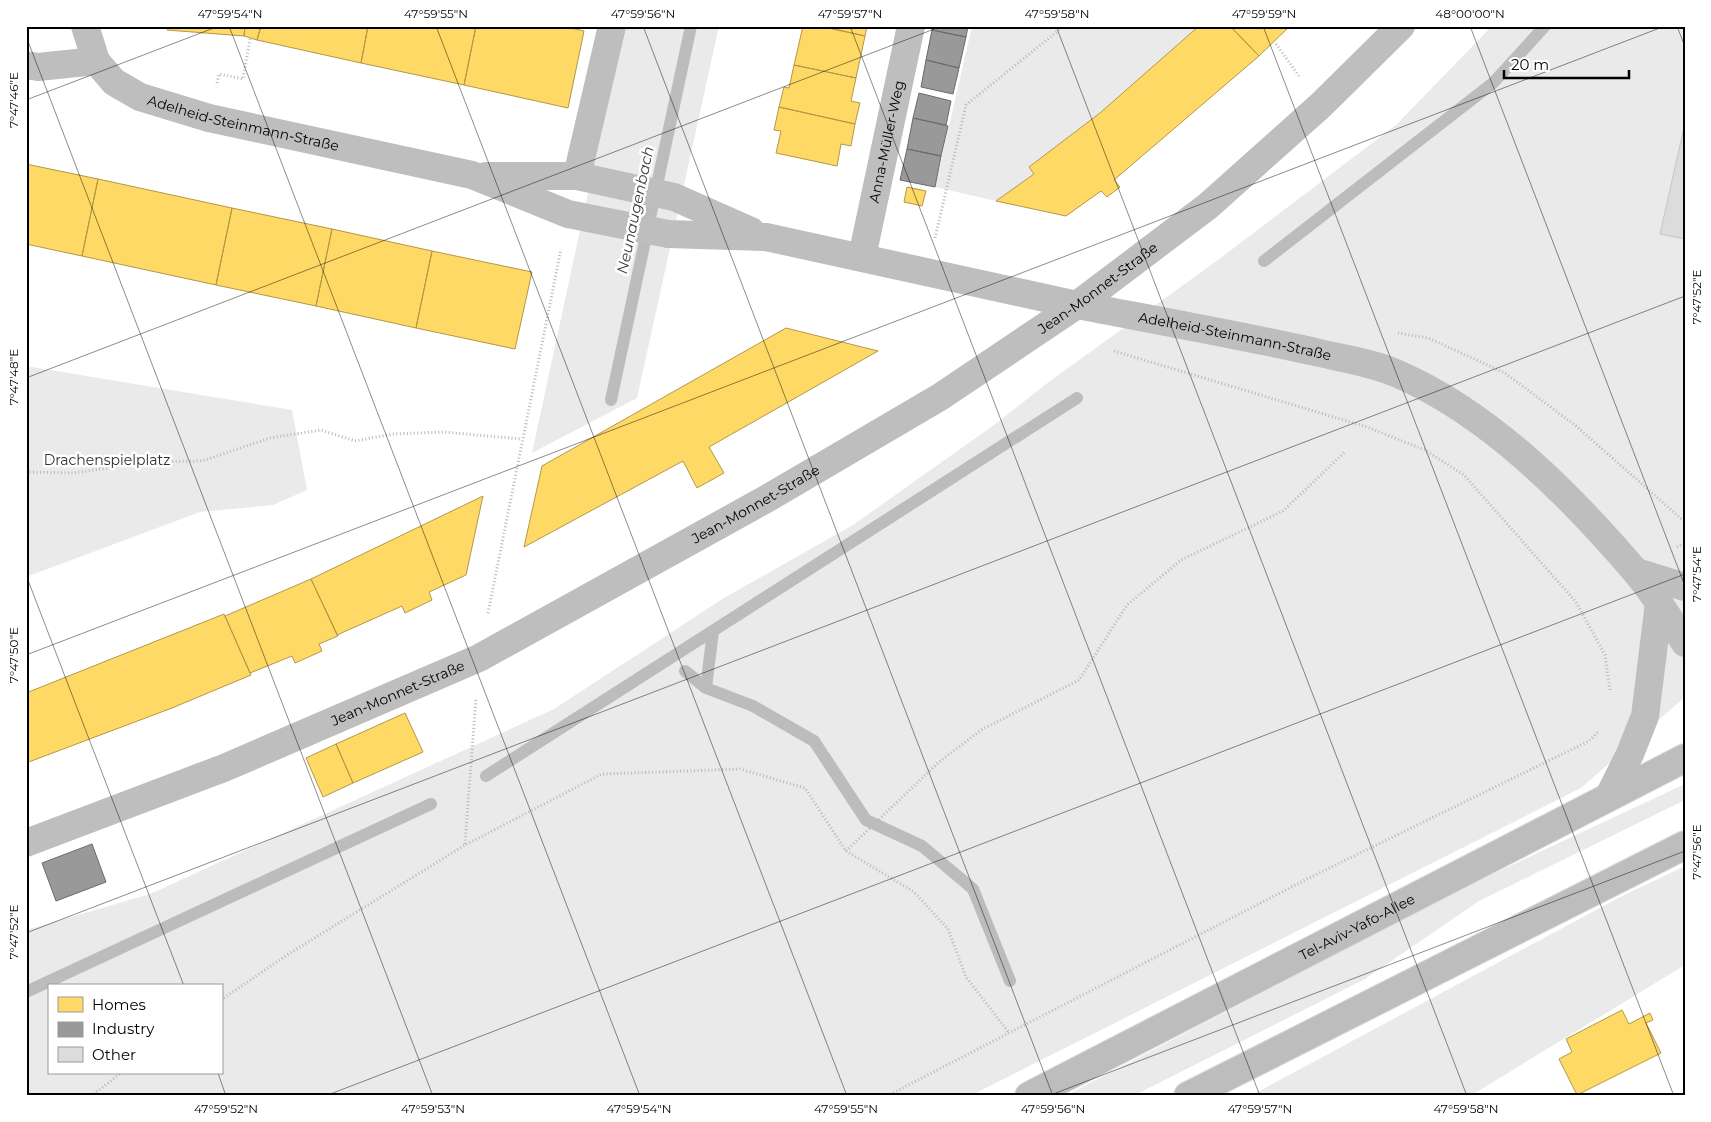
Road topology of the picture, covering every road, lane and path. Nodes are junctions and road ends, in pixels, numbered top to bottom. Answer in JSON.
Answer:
{"nodes":[{"id":1,"x":84,"y":26,"type":"edge"},
{"id":2,"x":612,"y":26,"type":"edge"},
{"id":3,"x":911,"y":26,"type":"edge"},
{"id":4,"x":1064,"y":26,"type":"edge"},
{"id":5,"x":1401,"y":26,"type":"edge"},
{"id":6,"x":250,"y":39,"type":"dead end"},
{"id":7,"x":96,"y":61,"type":"junction"},
{"id":8,"x":26,"y":65,"type":"edge"},
{"id":9,"x":209,"y":118,"type":"junction"},
{"id":10,"x":472,"y":176,"type":"junction"},
{"id":11,"x":577,"y":176,"type":"junction"},
{"id":12,"x":568,"y":214,"type":"junction"},
{"id":13,"x":766,"y":237,"type":"junction"},
{"id":14,"x":862,"y":258,"type":"junction"},
{"id":15,"x":927,"y":273,"type":"junction"},
{"id":16,"x":1077,"y":305,"type":"junction"},
{"id":17,"x":1110,"y":350,"type":"dead end"},
{"id":18,"x":522,"y":439,"type":"junction"},
{"id":19,"x":1346,"y":452,"type":"dead end"},
{"id":20,"x":26,"y":472,"type":"edge"},
{"id":21,"x":1636,"y":572,"type":"junction"},
{"id":22,"x":1685,"y":587,"type":"edge"},
{"id":23,"x":1659,"y":603,"type":"junction"},
{"id":24,"x":1685,"y":643,"type":"edge"},
{"id":25,"x":479,"y":658,"type":"junction"},
{"id":26,"x":1611,"y":699,"type":"dead end"},
{"id":27,"x":1601,"y":729,"type":"dead end"},
{"id":28,"x":1685,"y":758,"type":"edge"},
{"id":29,"x":1609,"y":796,"type":"junction"},
{"id":30,"x":26,"y":843,"type":"edge"},
{"id":31,"x":465,"y":844,"type":"junction"},
{"id":32,"x":1685,"y":845,"type":"edge"},
{"id":33,"x":846,"y":851,"type":"junction"},
{"id":34,"x":222,"y":999,"type":"edge"},
{"id":35,"x":1009,"y":1034,"type":"junction"},
{"id":36,"x":120,"y":1074,"type":"edge"},
{"id":37,"x":91,"y":1096,"type":"edge"},
{"id":38,"x":888,"y":1096,"type":"edge"},
{"id":39,"x":1029,"y":1096,"type":"edge"},
{"id":40,"x":1188,"y":1096,"type":"edge"}],
"edges":[{"from":1,"to":7,"type":"street"},
{"from":2,"to":11,"type":"street"},
{"from":3,"to":14,"type":"street","name":"Anna-Müller-Weg"},
{"from":4,"to":15,"type":"path"},
{"from":5,"to":16,"type":"street","name":"Jean-Monnet-Straße"},
{"from":6,"to":9,"type":"path"},
{"from":7,"to":8,"type":"street"},
{"from":7,"to":9,"type":"street","name":"Adelheid-Steinmann-Straße"},
{"from":9,"to":10,"type":"street","name":"Adelheid-Steinmann-Straße"},
{"from":10,"to":11,"type":"street","name":"Adelheid-Steinmann-Straße"},
{"from":10,"to":12,"type":"street","name":"Adelheid-Steinmann-Straße"},
{"from":11,"to":13,"type":"street","name":"Adelheid-Steinmann-Straße"},
{"from":12,"to":13,"type":"street","name":"Adelheid-Steinmann-Straße"},
{"from":12,"to":18,"type":"path"},
{"from":13,"to":14,"type":"street","name":"Adelheid-Steinmann-Straße"},
{"from":14,"to":15,"type":"street","name":"Adelheid-Steinmann-Straße"},
{"from":15,"to":16,"type":"street","name":"Adelheid-Steinmann-Straße"},
{"from":16,"to":21,"type":"street","name":"Adelheid-Steinmann-Straße"},
{"from":16,"to":25,"type":"street","name":"Jean-Monnet-Straße"},
{"from":17,"to":26,"type":"path"},
{"from":18,"to":20,"type":"path"},
{"from":18,"to":25,"type":"path"},
{"from":19,"to":33,"type":"path"},
{"from":21,"to":22,"type":"street"},
{"from":21,"to":23,"type":"street","name":"Adelheid-Steinmann-Straße"},
{"from":23,"to":24,"type":"street","name":"Adelheid-Steinmann-Straße"},
{"from":23,"to":29,"type":"street"},
{"from":25,"to":30,"type":"street","name":"Jean-Monnet-Straße"},
{"from":25,"to":31,"type":"path"},
{"from":27,"to":35,"type":"path"},
{"from":28,"to":29,"type":"main road","name":"Tel-Aviv-Yafo-Allee"},
{"from":29,"to":39,"type":"main road","name":"Tel-Aviv-Yafo-Allee"},
{"from":31,"to":33,"type":"path"},
{"from":31,"to":34,"type":"path"},
{"from":32,"to":40,"type":"main road"},
{"from":33,"to":35,"type":"path"},
{"from":35,"to":38,"type":"path"},
{"from":36,"to":37,"type":"path"}]}
